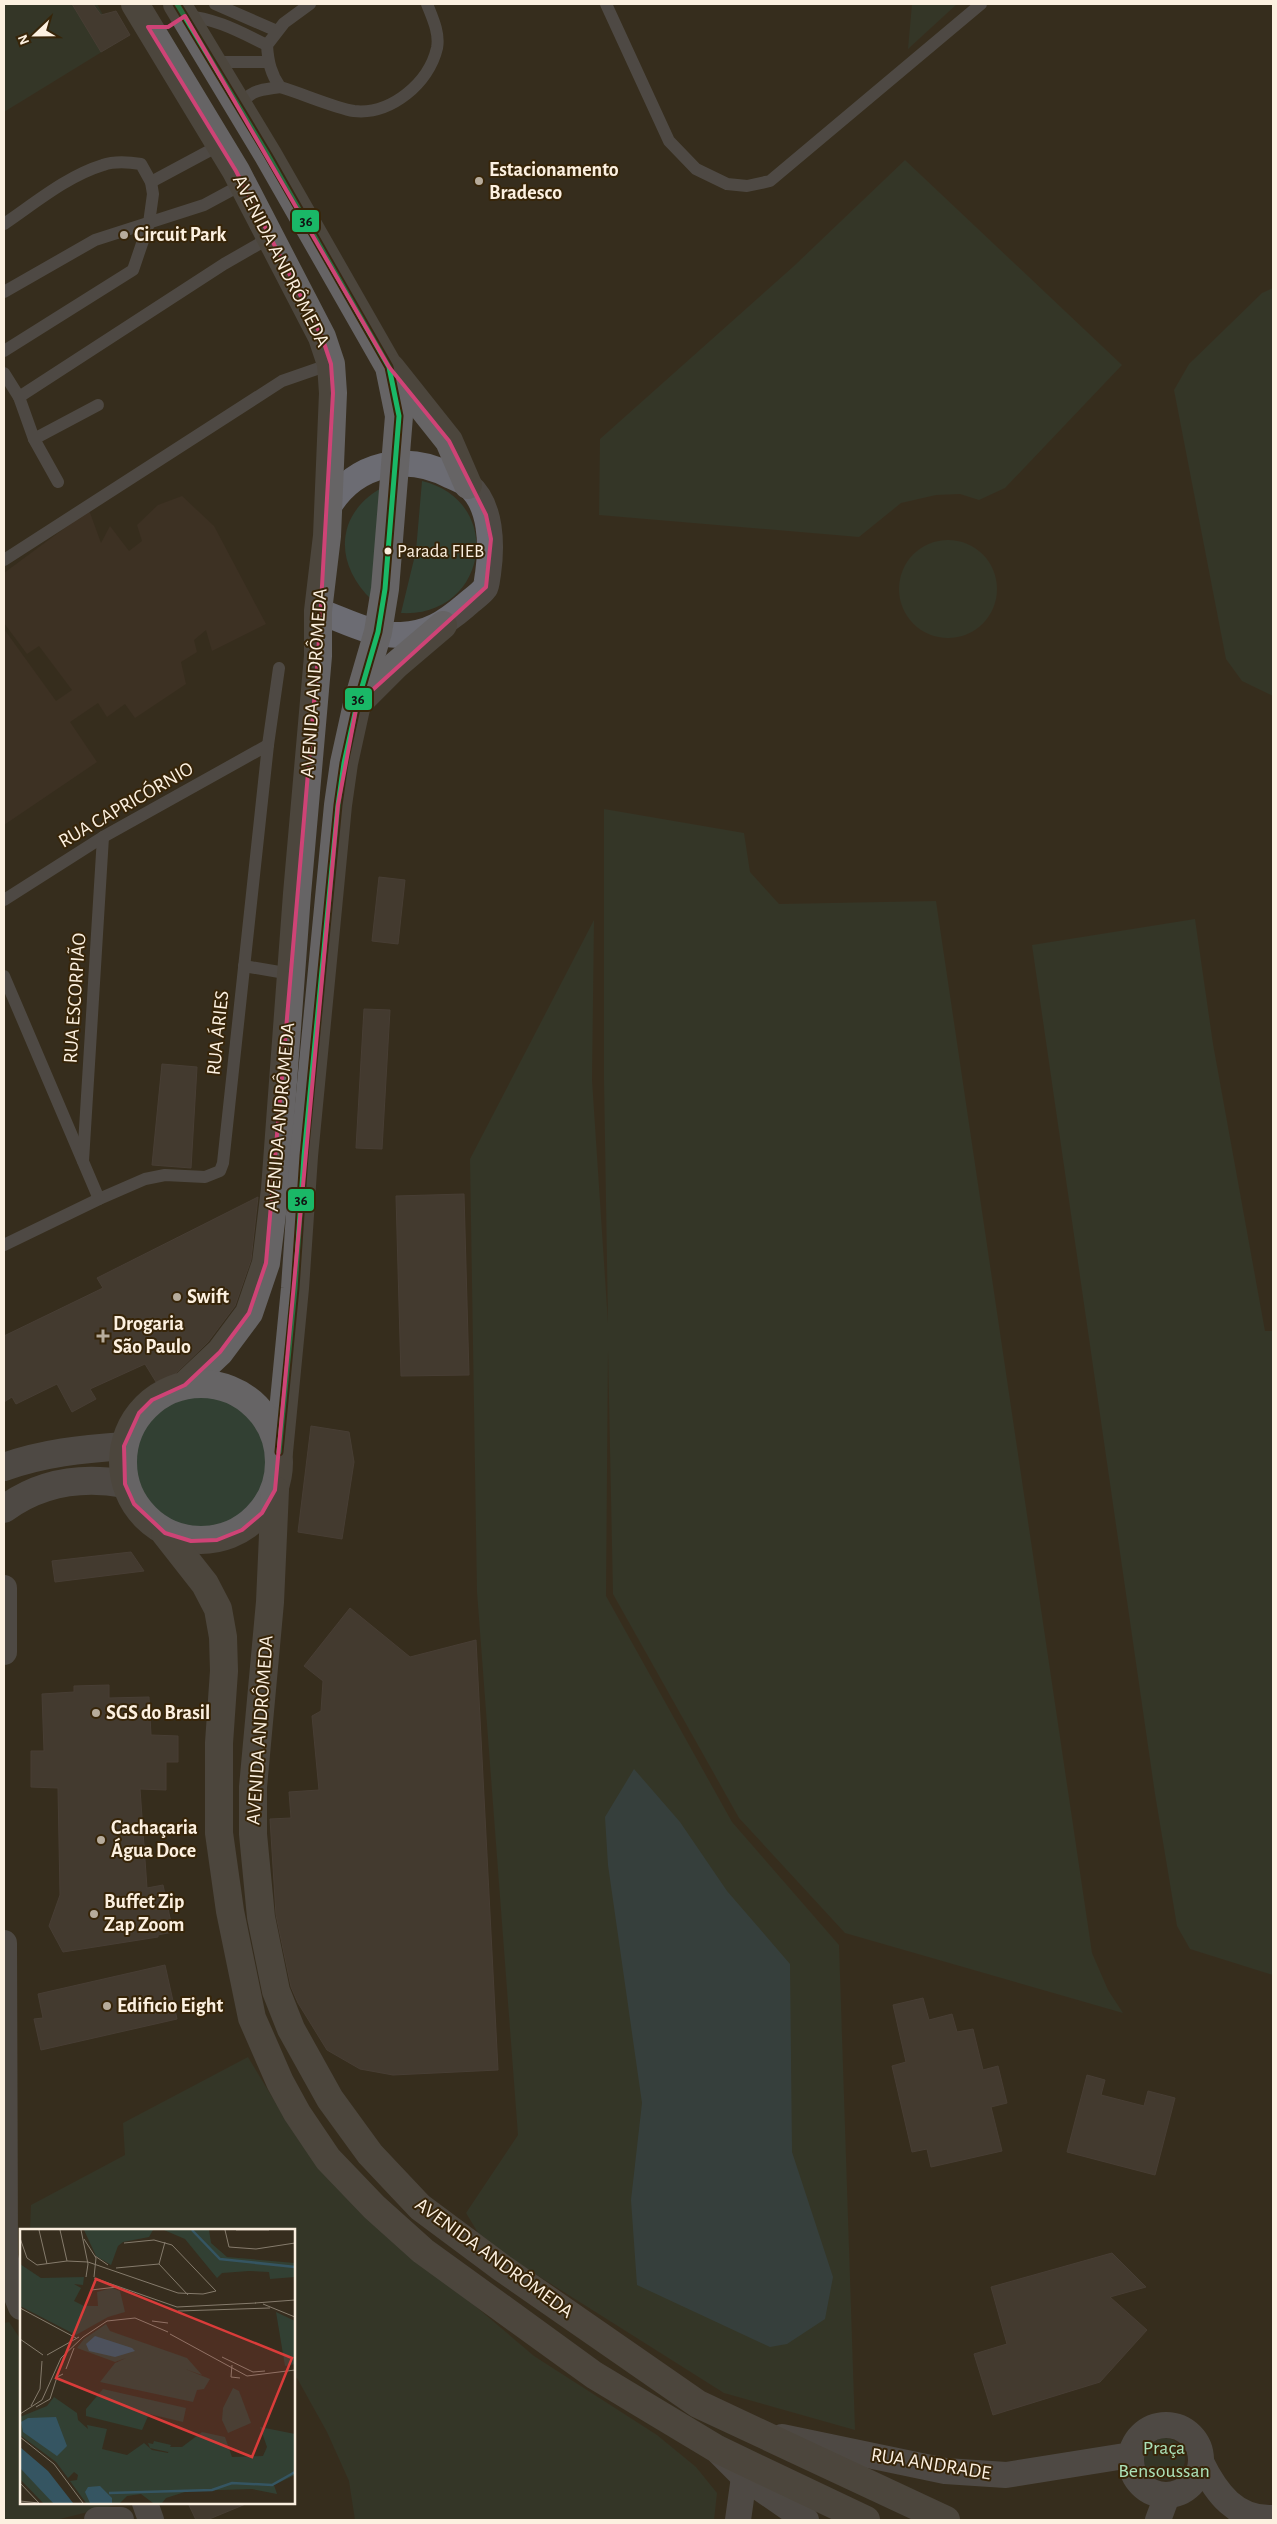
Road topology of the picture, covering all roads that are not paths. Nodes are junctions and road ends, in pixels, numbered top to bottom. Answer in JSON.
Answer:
{"nodes":[{"id":1,"x":135,"y":4,"type":"edge"},
{"id":2,"x":215,"y":4,"type":"edge"},
{"id":3,"x":427,"y":4,"type":"edge"},
{"id":4,"x":606,"y":4,"type":"edge"},
{"id":5,"x":981,"y":4,"type":"edge"},
{"id":6,"x":307,"y":5,"type":"edge"},
{"id":7,"x":181,"y":10,"type":"edge"},
{"id":8,"x":148,"y":27,"type":"junction"},
{"id":9,"x":277,"y":31,"type":"junction"},
{"id":10,"x":267,"y":46,"type":"junction"},
{"id":11,"x":214,"y":62,"type":"junction"},
{"id":12,"x":268,"y":62,"type":"junction"},
{"id":13,"x":176,"y":75,"type":"junction"},
{"id":14,"x":280,"y":87,"type":"junction"},
{"id":15,"x":239,"y":107,"type":"junction"},
{"id":16,"x":220,"y":145,"type":"junction"},
{"id":17,"x":151,"y":182,"type":"junction"},
{"id":18,"x":243,"y":184,"type":"junction"},
{"id":19,"x":149,"y":223,"type":"junction"},
{"id":20,"x":4,"y":224,"type":"edge"},
{"id":21,"x":271,"y":237,"type":"junction"},
{"id":22,"x":4,"y":292,"type":"edge"},
{"id":23,"x":4,"y":351,"type":"edge"},
{"id":24,"x":331,"y":364,"type":"junction"},
{"id":25,"x":389,"y":367,"type":"junction"},
{"id":26,"x":4,"y":373,"type":"edge"},
{"id":27,"x":19,"y":398,"type":"junction"},
{"id":28,"x":98,"y":405,"type":"dead end"},
{"id":29,"x":34,"y":439,"type":"junction"},
{"id":30,"x":396,"y":463,"type":"junction"},
{"id":31,"x":58,"y":482,"type":"dead end"},
{"id":32,"x":468,"y":485,"type":"junction"},
{"id":33,"x":329,"y":506,"type":"junction"},
{"id":34,"x":4,"y":560,"type":"edge"},
{"id":35,"x":318,"y":611,"type":"junction"},
{"id":36,"x":443,"y":625,"type":"junction"},
{"id":37,"x":378,"y":632,"type":"junction"},
{"id":38,"x":279,"y":668,"type":"dead end"},
{"id":39,"x":357,"y":704,"type":"junction"},
{"id":40,"x":268,"y":745,"type":"junction"},
{"id":41,"x":103,"y":837,"type":"junction"},
{"id":42,"x":4,"y":900,"type":"edge"},
{"id":43,"x":244,"y":966,"type":"junction"},
{"id":44,"x":291,"y":974,"type":"junction"},
{"id":45,"x":4,"y":976,"type":"edge"},
{"id":46,"x":83,"y":1161,"type":"junction"},
{"id":47,"x":99,"y":1198,"type":"junction"},
{"id":48,"x":4,"y":1245,"type":"edge"},
{"id":49,"x":185,"y":1385,"type":"junction"},
{"id":50,"x":124,"y":1446,"type":"junction"},
{"id":51,"x":279,"y":1452,"type":"junction"},
{"id":52,"x":4,"y":1467,"type":"edge"},
{"id":53,"x":125,"y":1484,"type":"junction"},
{"id":54,"x":276,"y":1490,"type":"junction"},
{"id":55,"x":4,"y":1509,"type":"edge"},
{"id":56,"x":165,"y":1533,"type":"junction"},
{"id":57,"x":4,"y":1588,"type":"edge"},
{"id":58,"x":4,"y":1652,"type":"edge"},
{"id":59,"x":4,"y":1943,"type":"edge"},
{"id":60,"x":20,"y":2304,"type":"edge"},
{"id":61,"x":761,"y":2432,"type":"junction"},
{"id":62,"x":717,"y":2449,"type":"junction"},
{"id":63,"x":1131,"y":2455,"type":"junction"},
{"id":64,"x":1201,"y":2462,"type":"junction"},
{"id":65,"x":744,"y":2477,"type":"junction"},
{"id":66,"x":1167,"y":2496,"type":"junction"},
{"id":67,"x":145,"y":2504,"type":"edge"},
{"id":68,"x":1273,"y":2518,"type":"edge"},
{"id":69,"x":97,"y":2520,"type":"edge"},
{"id":70,"x":121,"y":2520,"type":"edge"},
{"id":71,"x":151,"y":2520,"type":"edge"},
{"id":72,"x":738,"y":2520,"type":"edge"},
{"id":73,"x":806,"y":2520,"type":"edge"},
{"id":74,"x":866,"y":2520,"type":"edge"},
{"id":75,"x":946,"y":2520,"type":"edge"},
{"id":76,"x":1158,"y":2520,"type":"edge"}],
"edges":[{"from":1,"to":8,"type":"main road","name":"AVENIDA ANDRÔMEDA"},
{"from":2,"to":9,"type":"lane"},
{"from":3,"to":14,"type":"lane"},
{"from":4,"to":5,"type":"lane"},
{"from":6,"to":9,"type":"lane"},
{"from":7,"to":8,"type":"main road"},
{"from":7,"to":10,"type":"lane"},
{"from":7,"to":11,"type":"main road","name":"AVENIDA ANDRÔMEDA"},
{"from":8,"to":13,"type":"main road","name":"AVENIDA ANDRÔMEDA"},
{"from":9,"to":10,"type":"lane"},
{"from":10,"to":12,"type":"lane"},
{"from":11,"to":12,"type":"lane"},
{"from":11,"to":13,"type":"main road"},
{"from":11,"to":15,"type":"main road","name":"AVENIDA ANDRÔMEDA"},
{"from":12,"to":14,"type":"lane"},
{"from":13,"to":16,"type":"main road","name":"AVENIDA ANDRÔMEDA"},
{"from":14,"to":15,"type":"lane"},
{"from":15,"to":25,"type":"main road","name":"AVENIDA ANDRÔMEDA"},
{"from":16,"to":17,"type":"lane"},
{"from":16,"to":18,"type":"main road","name":"AVENIDA ANDRÔMEDA"},
{"from":17,"to":19,"type":"lane"},
{"from":17,"to":20,"type":"lane"},
{"from":18,"to":19,"type":"lane"},
{"from":18,"to":21,"type":"main road","name":"AVENIDA ANDRÔMEDA"},
{"from":19,"to":22,"type":"lane"},
{"from":19,"to":23,"type":"lane"},
{"from":21,"to":24,"type":"main road","name":"AVENIDA ANDRÔMEDA"},
{"from":21,"to":27,"type":"lane"},
{"from":24,"to":33,"type":"main road","name":"AVENIDA ANDRÔMEDA"},
{"from":24,"to":34,"type":"lane"},
{"from":25,"to":30,"type":"main road","name":"AVENIDA ANDRÔMEDA"},
{"from":25,"to":32,"type":"main road"},
{"from":26,"to":27,"type":"lane"},
{"from":27,"to":29,"type":"lane"},
{"from":28,"to":29,"type":"lane"},
{"from":29,"to":31,"type":"lane"},
{"from":30,"to":32,"type":"street"},
{"from":30,"to":33,"type":"street"},
{"from":30,"to":37,"type":"main road","name":"AVENIDA ANDRÔMEDA"},
{"from":32,"to":36,"type":"street"},
{"from":33,"to":35,"type":"main road","name":"AVENIDA ANDRÔMEDA"},
{"from":35,"to":37,"type":"street"},
{"from":35,"to":44,"type":"main road","name":"AVENIDA ANDRÔMEDA"},
{"from":36,"to":37,"type":"street"},
{"from":36,"to":39,"type":"main road"},
{"from":37,"to":39,"type":"main road","name":"AVENIDA ANDRÔMEDA"},
{"from":38,"to":40,"type":"lane","name":"RUA ÁRIES"},
{"from":39,"to":51,"type":"main road","name":"AVENIDA ANDRÔMEDA"},
{"from":40,"to":41,"type":"lane","name":"RUA CAPRICÓRNIO"},
{"from":40,"to":43,"type":"lane","name":"RUA ÁRIES"},
{"from":41,"to":42,"type":"lane","name":"RUA CAPRICÓRNIO"},
{"from":41,"to":46,"type":"lane","name":"RUA ESCORPIÃO"},
{"from":43,"to":44,"type":"lane"},
{"from":43,"to":47,"type":"lane","name":"RUA ÁRIES"},
{"from":44,"to":49,"type":"main road","name":"AVENIDA ANDRÔMEDA"},
{"from":45,"to":46,"type":"lane"},
{"from":46,"to":47,"type":"lane"},
{"from":47,"to":48,"type":"lane","name":"RUA ÁRIES"},
{"from":49,"to":50,"type":"main road"},
{"from":49,"to":51,"type":"main road"},
{"from":50,"to":52,"type":"street"},
{"from":50,"to":53,"type":"main road"},
{"from":51,"to":54,"type":"main road"},
{"from":53,"to":55,"type":"street"},
{"from":53,"to":56,"type":"main road"},
{"from":54,"to":56,"type":"main road"},
{"from":54,"to":61,"type":"main road","name":"AVENIDA ANDRÔMEDA"},
{"from":56,"to":62,"type":"main road","name":"AVENIDA ANDRÔMEDA"},
{"from":57,"to":58,"type":"street"},
{"from":59,"to":60,"type":"street"},
{"from":61,"to":63,"type":"street","name":"RUA ANDRADE"},
{"from":61,"to":75,"type":"main road","name":"AVENIDA ANDRÔMEDA"},
{"from":62,"to":65,"type":"street"},
{"from":62,"to":74,"type":"main road","name":"AVENIDA ANDRÔMEDA"},
{"from":63,"to":64,"type":"street"},
{"from":63,"to":66,"type":"street"},
{"from":64,"to":66,"type":"street"},
{"from":64,"to":68,"type":"street"},
{"from":65,"to":72,"type":"street"},
{"from":65,"to":73,"type":"street"},
{"from":66,"to":76,"type":"street"},
{"from":67,"to":71,"type":"street"},
{"from":69,"to":70,"type":"street"}]}
